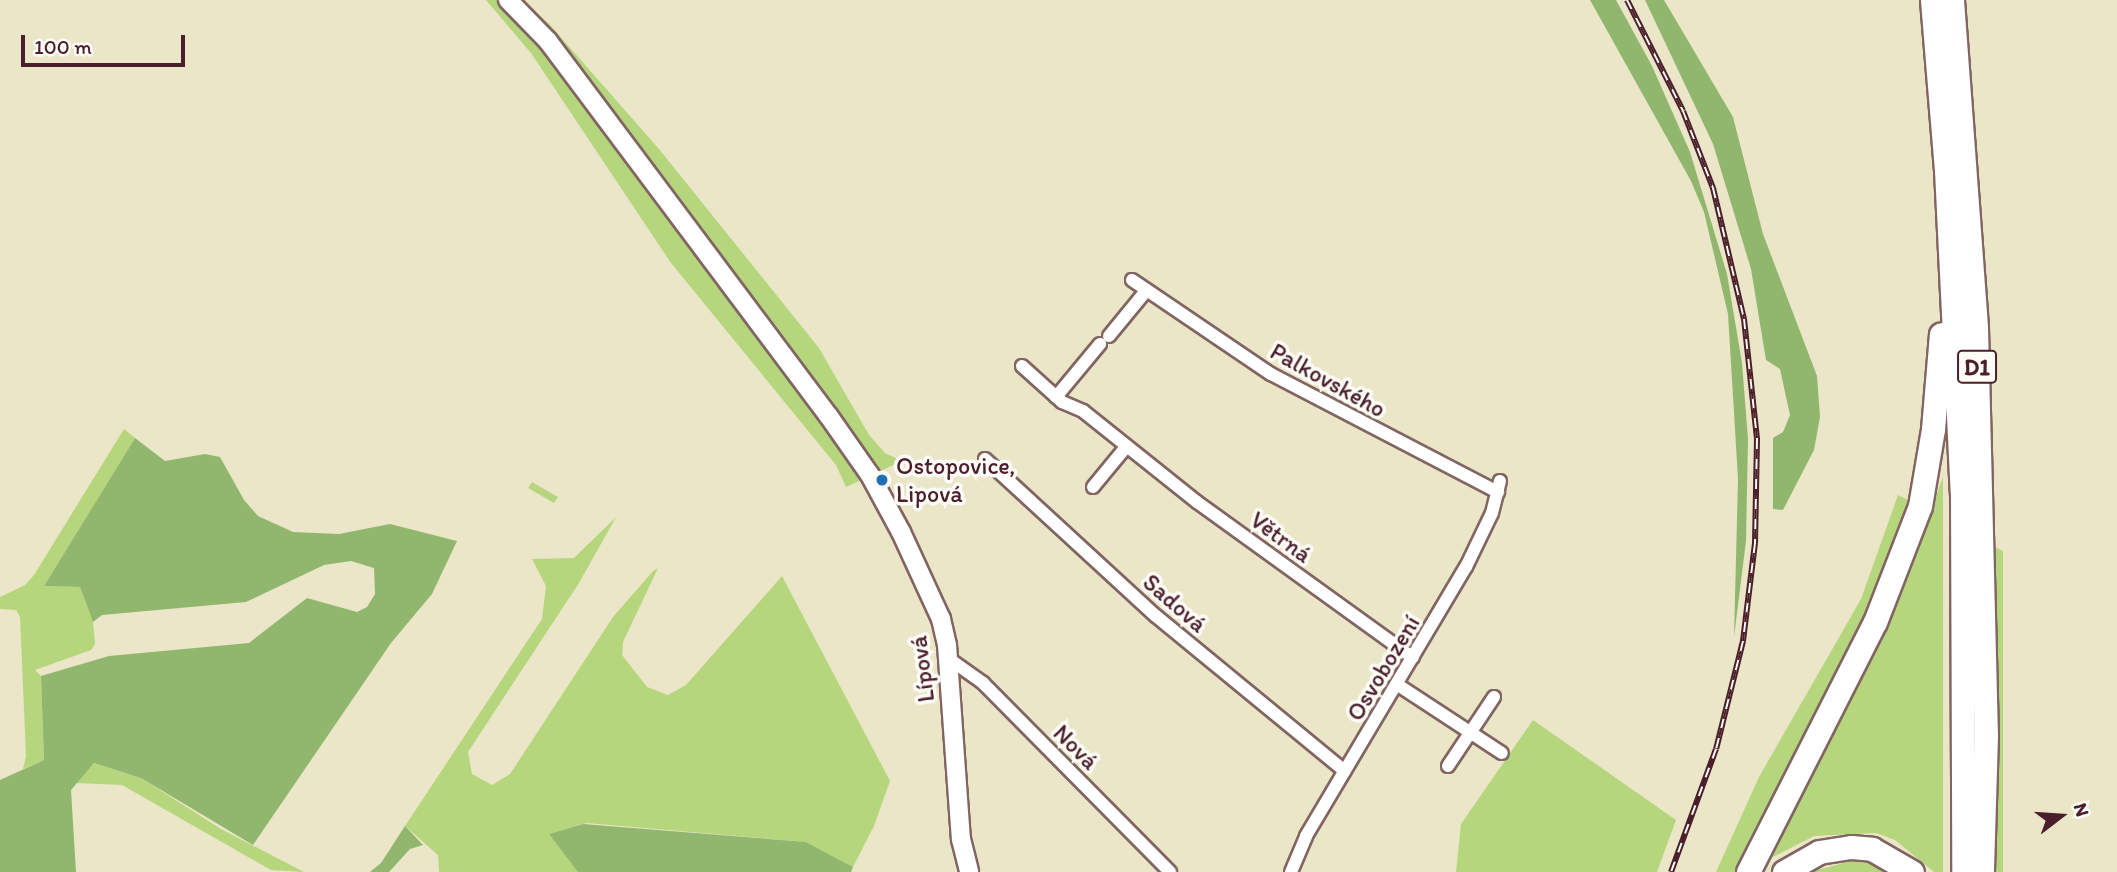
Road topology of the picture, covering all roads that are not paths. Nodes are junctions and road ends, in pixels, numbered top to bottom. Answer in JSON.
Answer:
{"nodes":[{"id":1,"x":508,"y":0,"type":"edge"},
{"id":2,"x":1932,"y":0,"type":"edge"},
{"id":3,"x":1952,"y":0,"type":"edge"},
{"id":4,"x":1946,"y":170,"type":"junction"},
{"id":5,"x":1132,"y":281,"type":"dead end"},
{"id":6,"x":1146,"y":291,"type":"junction"},
{"id":7,"x":1022,"y":366,"type":"dead end"},
{"id":8,"x":1056,"y":397,"type":"junction"},
{"id":9,"x":1126,"y":447,"type":"junction"},
{"id":10,"x":985,"y":459,"type":"dead end"},
{"id":11,"x":1093,"y":486,"type":"dead end"},
{"id":12,"x":1499,"y":487,"type":"joint"},
{"id":13,"x":948,"y":658,"type":"junction"},
{"id":14,"x":1413,"y":659,"type":"junction"},
{"id":15,"x":1398,"y":685,"type":"junction"},
{"id":16,"x":1494,"y":697,"type":"dead end"},
{"id":17,"x":1471,"y":731,"type":"junction"},
{"id":18,"x":1986,"y":736,"type":"junction"},
{"id":19,"x":1502,"y":752,"type":"dead end"},
{"id":20,"x":1448,"y":766,"type":"dead end"},
{"id":21,"x":1345,"y":771,"type":"junction"},
{"id":22,"x":969,"y":872,"type":"edge"},
{"id":23,"x":1170,"y":872,"type":"edge"},
{"id":24,"x":1291,"y":872,"type":"edge"},
{"id":25,"x":1748,"y":872,"type":"edge"},
{"id":26,"x":1784,"y":872,"type":"edge"},
{"id":27,"x":1912,"y":872,"type":"edge"},
{"id":28,"x":1963,"y":872,"type":"edge"},
{"id":29,"x":1982,"y":872,"type":"edge"},
{"id":30,"x":1993,"y":872,"type":"edge"}],
"edges":[{"from":1,"to":13,"type":"street","name":"Lípová"},
{"from":2,"to":4,"type":"highway","number":"D1"},
{"from":3,"to":18,"type":"highway","number":"D1"},
{"from":4,"to":25,"type":"highway"},
{"from":4,"to":28,"type":"highway","number":"D1"},
{"from":5,"to":6,"type":"street","name":"Palkovského"},
{"from":6,"to":8,"type":"street"},
{"from":6,"to":12,"type":"street","name":"Palkovského"},
{"from":7,"to":8,"type":"street","name":"Větrná"},
{"from":8,"to":9,"type":"street","name":"Větrná"},
{"from":9,"to":11,"type":"street"},
{"from":9,"to":14,"type":"street","name":"Větrná"},
{"from":10,"to":21,"type":"street","name":"Sadová"},
{"from":12,"to":14,"type":"street","name":"Osvobození"},
{"from":13,"to":22,"type":"street","name":"Lípová"},
{"from":13,"to":23,"type":"street","name":"Nová"},
{"from":14,"to":15,"type":"street","name":"Osvobození"},
{"from":15,"to":17,"type":"street"},
{"from":15,"to":21,"type":"street","name":"Osvobození"},
{"from":16,"to":17,"type":"street"},
{"from":17,"to":19,"type":"street"},
{"from":17,"to":20,"type":"street"},
{"from":18,"to":29,"type":"highway","number":"D1"},
{"from":18,"to":30,"type":"highway"},
{"from":21,"to":24,"type":"street","name":"Osvobození"},
{"from":26,"to":27,"type":"highway"}]}
